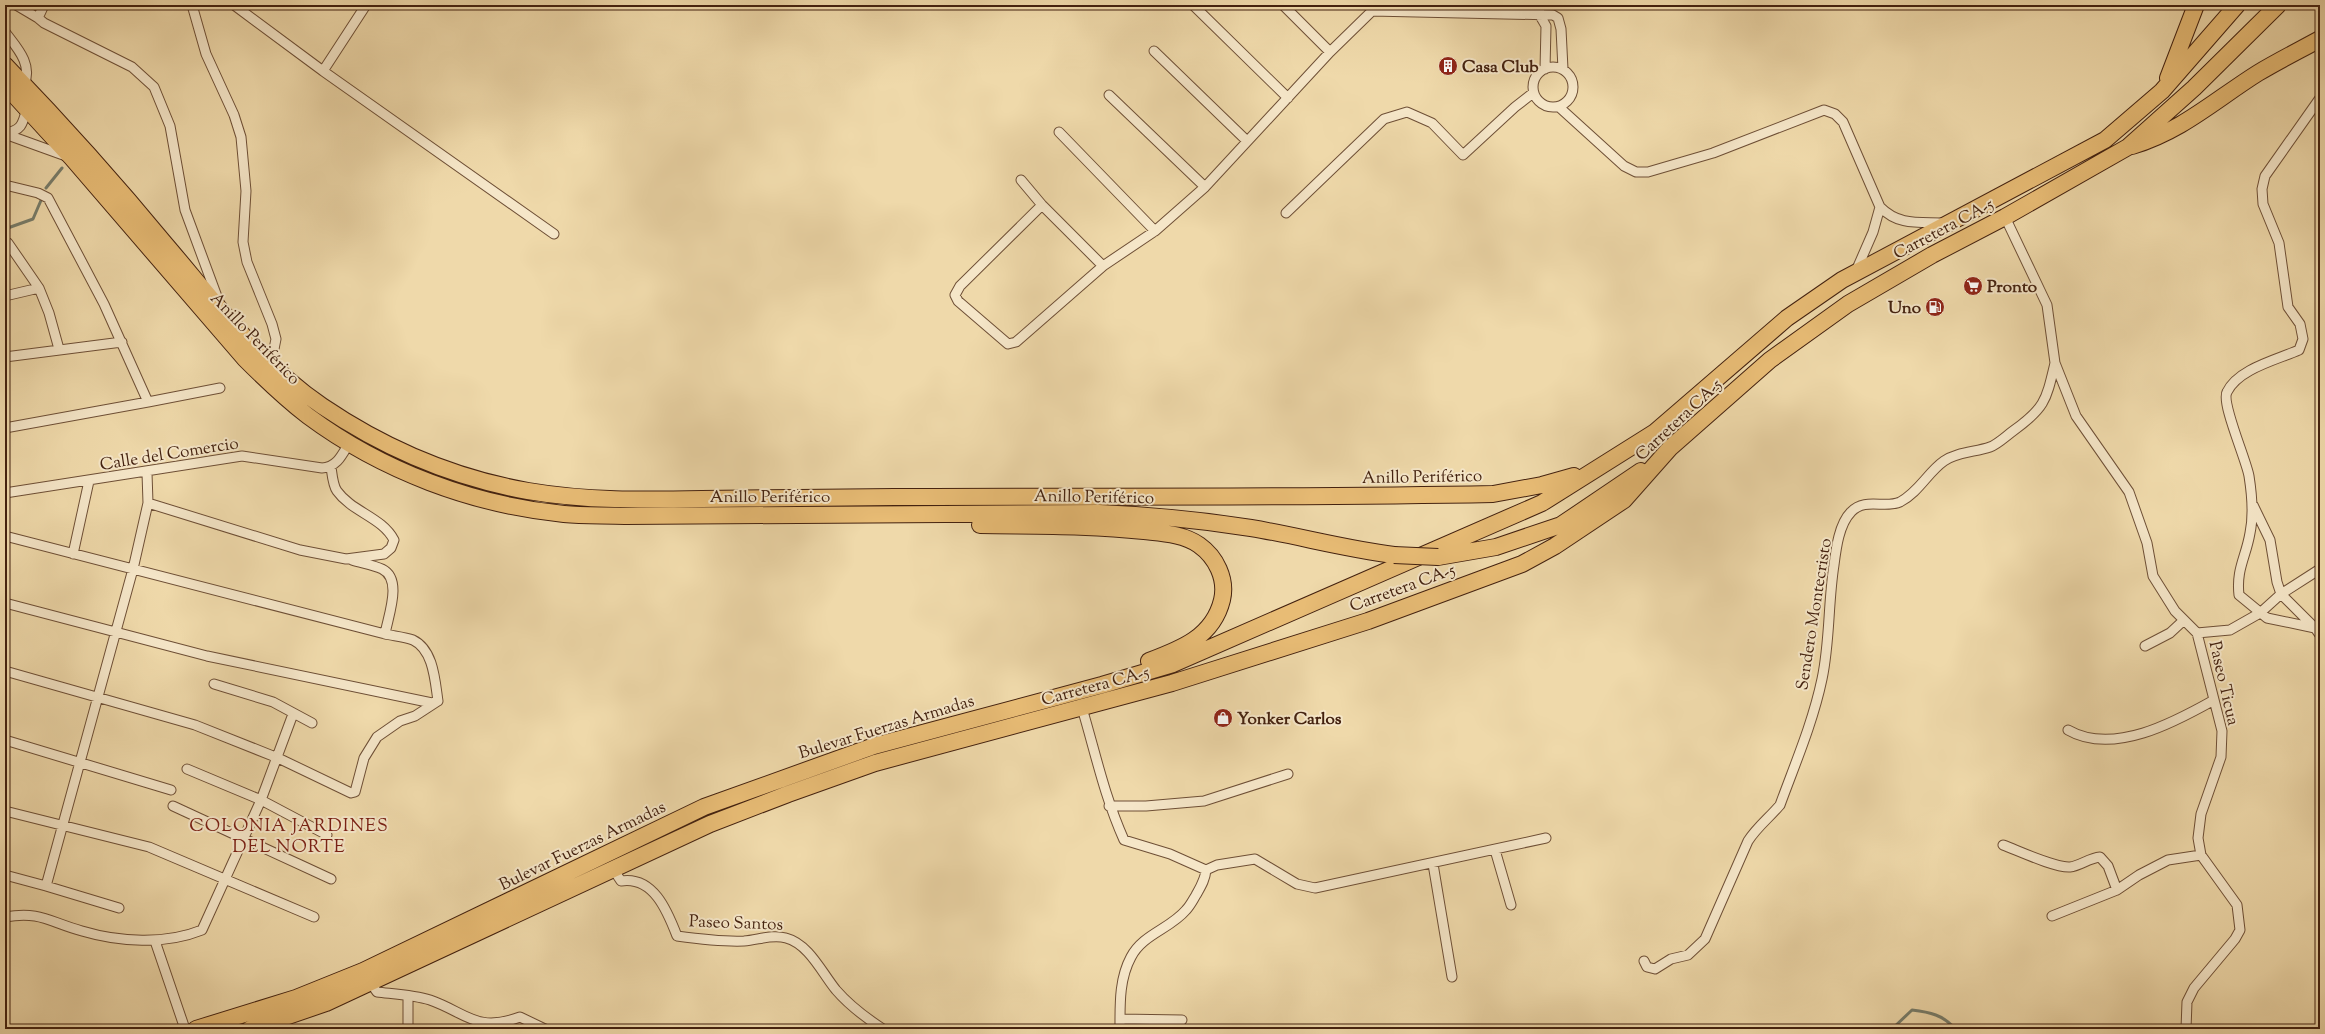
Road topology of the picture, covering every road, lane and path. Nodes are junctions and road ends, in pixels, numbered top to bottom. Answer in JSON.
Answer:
{"nodes":[{"id":1,"x":16,"y":5,"type":"edge"},
{"id":2,"x":44,"y":5,"type":"edge"},
{"id":3,"x":192,"y":5,"type":"edge"},
{"id":4,"x":234,"y":5,"type":"edge"},
{"id":5,"x":366,"y":5,"type":"edge"},
{"id":6,"x":1193,"y":5,"type":"edge"},
{"id":7,"x":1283,"y":5,"type":"edge"},
{"id":8,"x":2196,"y":5,"type":"edge"},
{"id":9,"x":2237,"y":5,"type":"edge"},
{"id":10,"x":2278,"y":5,"type":"edge"},
{"id":11,"x":1370,"y":8,"type":"edge"},
{"id":12,"x":1539,"y":10,"type":"edge"},
{"id":13,"x":38,"y":18,"type":"junction"},
{"id":14,"x":5,"y":32,"type":"edge"},
{"id":15,"x":2320,"y":39,"type":"edge"},
{"id":16,"x":1154,"y":51,"type":"dead end"},
{"id":17,"x":1330,"y":52,"type":"junction"},
{"id":18,"x":5,"y":65,"type":"edge"},
{"id":19,"x":1545,"y":69,"type":"junction"},
{"id":20,"x":1563,"y":69,"type":"junction"},
{"id":21,"x":323,"y":71,"type":"junction"},
{"id":22,"x":5,"y":85,"type":"edge"},
{"id":23,"x":24,"y":85,"type":"junction"},
{"id":24,"x":2162,"y":91,"type":"junction"},
{"id":25,"x":1533,"y":93,"type":"junction"},
{"id":26,"x":1109,"y":95,"type":"dead end"},
{"id":27,"x":1288,"y":98,"type":"junction"},
{"id":28,"x":2320,"y":98,"type":"edge"},
{"id":29,"x":1559,"y":107,"type":"junction"},
{"id":30,"x":26,"y":108,"type":"junction"},
{"id":31,"x":1059,"y":132,"type":"dead end"},
{"id":32,"x":5,"y":133,"type":"edge"},
{"id":33,"x":1247,"y":141,"type":"junction"},
{"id":34,"x":2128,"y":147,"type":"junction"},
{"id":35,"x":71,"y":157,"type":"junction"},
{"id":36,"x":1022,"y":180,"type":"dead end"},
{"id":37,"x":5,"y":186,"type":"edge"},
{"id":38,"x":1206,"y":187,"type":"junction"},
{"id":39,"x":1042,"y":205,"type":"junction"},
{"id":40,"x":1880,"y":207,"type":"junction"},
{"id":41,"x":1286,"y":213,"type":"dead end"},
{"id":42,"x":2005,"y":217,"type":"junction"},
{"id":43,"x":1947,"y":223,"type":"junction"},
{"id":44,"x":1155,"y":231,"type":"junction"},
{"id":45,"x":554,"y":234,"type":"dead end"},
{"id":46,"x":8,"y":243,"type":"dead end"},
{"id":47,"x":1103,"y":266,"type":"junction"},
{"id":48,"x":1856,"y":271,"type":"junction"},
{"id":49,"x":39,"y":288,"type":"junction"},
{"id":50,"x":5,"y":296,"type":"edge"},
{"id":51,"x":223,"y":313,"type":"junction"},
{"id":52,"x":122,"y":342,"type":"junction"},
{"id":53,"x":59,"y":349,"type":"junction"},
{"id":54,"x":5,"y":357,"type":"edge"},
{"id":55,"x":267,"y":360,"type":"junction"},
{"id":56,"x":2055,"y":363,"type":"junction"},
{"id":57,"x":220,"y":388,"type":"dead end"},
{"id":58,"x":148,"y":402,"type":"junction"},
{"id":59,"x":5,"y":428,"type":"edge"},
{"id":60,"x":349,"y":443,"type":"junction"},
{"id":61,"x":1670,"y":448,"type":"junction"},
{"id":62,"x":331,"y":467,"type":"junction"},
{"id":63,"x":1590,"y":471,"type":"junction"},
{"id":64,"x":147,"y":473,"type":"junction"},
{"id":65,"x":88,"y":481,"type":"junction"},
{"id":66,"x":5,"y":494,"type":"edge"},
{"id":67,"x":148,"y":502,"type":"junction"},
{"id":68,"x":2253,"y":504,"type":"junction"},
{"id":69,"x":799,"y":515,"type":"junction"},
{"id":70,"x":5,"y":536,"type":"edge"},
{"id":71,"x":73,"y":554,"type":"junction"},
{"id":72,"x":346,"y":559,"type":"junction"},
{"id":73,"x":133,"y":569,"type":"junction"},
{"id":74,"x":2320,"y":569,"type":"edge"},
{"id":75,"x":2281,"y":594,"type":"junction"},
{"id":76,"x":5,"y":603,"type":"edge"},
{"id":77,"x":2260,"y":613,"type":"junction"},
{"id":78,"x":2184,"y":620,"type":"junction"},
{"id":79,"x":116,"y":632,"type":"junction"},
{"id":80,"x":2317,"y":632,"type":"edge"},
{"id":81,"x":2197,"y":633,"type":"junction"},
{"id":82,"x":385,"y":634,"type":"junction"},
{"id":83,"x":2145,"y":646,"type":"dead end"},
{"id":84,"x":5,"y":671,"type":"edge"},
{"id":85,"x":214,"y":684,"type":"dead end"},
{"id":86,"x":99,"y":696,"type":"junction"},
{"id":87,"x":2214,"y":700,"type":"junction"},
{"id":88,"x":438,"y":701,"type":"junction"},
{"id":89,"x":1082,"y":708,"type":"junction"},
{"id":90,"x":294,"y":714,"type":"junction"},
{"id":91,"x":992,"y":714,"type":"junction"},
{"id":92,"x":312,"y":722,"type":"dead end"},
{"id":93,"x":1007,"y":728,"type":"joint"},
{"id":94,"x":2068,"y":730,"type":"dead end"},
{"id":95,"x":5,"y":740,"type":"edge"},
{"id":96,"x":278,"y":758,"type":"junction"},
{"id":97,"x":81,"y":762,"type":"junction"},
{"id":98,"x":187,"y":769,"type":"dead end"},
{"id":99,"x":1288,"y":774,"type":"dead end"},
{"id":100,"x":171,"y":790,"type":"dead end"},
{"id":101,"x":261,"y":800,"type":"junction"},
{"id":102,"x":173,"y":806,"type":"dead end"},
{"id":103,"x":1109,"y":806,"type":"junction"},
{"id":104,"x":5,"y":811,"type":"edge"},
{"id":105,"x":63,"y":825,"type":"junction"},
{"id":106,"x":327,"y":835,"type":"dead end"},
{"id":107,"x":244,"y":838,"type":"junction"},
{"id":108,"x":1546,"y":838,"type":"dead end"},
{"id":109,"x":2003,"y":845,"type":"dead end"},
{"id":110,"x":1495,"y":850,"type":"junction"},
{"id":111,"x":2201,"y":855,"type":"junction"},
{"id":112,"x":1433,"y":864,"type":"junction"},
{"id":113,"x":613,"y":869,"type":"junction"},
{"id":114,"x":1206,"y":870,"type":"junction"},
{"id":115,"x":5,"y":875,"type":"edge"},
{"id":116,"x":226,"y":879,"type":"junction"},
{"id":117,"x":331,"y":879,"type":"dead end"},
{"id":118,"x":46,"y":886,"type":"junction"},
{"id":119,"x":2117,"y":890,"type":"junction"},
{"id":120,"x":1512,"y":905,"type":"dead end"},
{"id":121,"x":119,"y":908,"type":"dead end"},
{"id":122,"x":2052,"y":916,"type":"dead end"},
{"id":123,"x":5,"y":917,"type":"edge"},
{"id":124,"x":314,"y":917,"type":"dead end"},
{"id":125,"x":155,"y":941,"type":"junction"},
{"id":126,"x":1644,"y":961,"type":"dead end"},
{"id":127,"x":1452,"y":977,"type":"dead end"},
{"id":128,"x":370,"y":982,"type":"junction"},
{"id":129,"x":408,"y":996,"type":"junction"},
{"id":130,"x":1120,"y":1019,"type":"junction"},
{"id":131,"x":1182,"y":1020,"type":"dead end"},
{"id":132,"x":185,"y":1029,"type":"edge"},
{"id":133,"x":196,"y":1029,"type":"edge"},
{"id":134,"x":250,"y":1029,"type":"edge"},
{"id":135,"x":408,"y":1029,"type":"edge"},
{"id":136,"x":545,"y":1029,"type":"edge"},
{"id":137,"x":883,"y":1029,"type":"edge"},
{"id":138,"x":1120,"y":1029,"type":"edge"},
{"id":139,"x":2186,"y":1029,"type":"edge"}],
"edges":[{"from":1,"to":13,"type":"street"},
{"from":2,"to":13,"type":"street"},
{"from":3,"to":55,"type":"street"},
{"from":4,"to":21,"type":"street"},
{"from":5,"to":21,"type":"street"},
{"from":6,"to":27,"type":"street"},
{"from":7,"to":17,"type":"street"},
{"from":8,"to":24,"type":"highway"},
{"from":9,"to":24,"type":"highway","name":"Carretera CA-5"},
{"from":10,"to":34,"type":"highway","name":"Carretera CA-5"},
{"from":11,"to":12,"type":"street"},
{"from":11,"to":17,"type":"street"},
{"from":12,"to":19,"type":"street"},
{"from":12,"to":20,"type":"street"},
{"from":13,"to":51,"type":"street"},
{"from":14,"to":23,"type":"street"},
{"from":15,"to":34,"type":"highway"},
{"from":16,"to":33,"type":"street"},
{"from":17,"to":27,"type":"street"},
{"from":18,"to":23,"type":"highway","name":"Anillo Periférico"},
{"from":19,"to":20,"type":"street"},
{"from":19,"to":25,"type":"street"},
{"from":20,"to":29,"type":"street"},
{"from":21,"to":45,"type":"street"},
{"from":22,"to":30,"type":"highway","name":"Anillo Periférico"},
{"from":23,"to":51,"type":"highway","name":"Anillo Periférico"},
{"from":24,"to":43,"type":"highway","name":"Carretera CA-5"},
{"from":25,"to":29,"type":"street"},
{"from":25,"to":41,"type":"street"},
{"from":26,"to":38,"type":"street"},
{"from":27,"to":33,"type":"street"},
{"from":28,"to":68,"type":"street"},
{"from":29,"to":40,"type":"street"},
{"from":30,"to":32,"type":"street"},
{"from":30,"to":35,"type":"highway","name":"Anillo Periférico"},
{"from":31,"to":44,"type":"street"},
{"from":32,"to":35,"type":"street"},
{"from":33,"to":38,"type":"street"},
{"from":34,"to":42,"type":"highway","name":"Carretera CA-5"},
{"from":35,"to":60,"type":"highway","name":"Anillo Periférico"},
{"from":36,"to":39,"type":"street"},
{"from":37,"to":52,"type":"street"},
{"from":38,"to":44,"type":"street"},
{"from":39,"to":47,"type":"street"},
{"from":39,"to":47,"type":"street"},
{"from":40,"to":43,"type":"street"},
{"from":40,"to":48,"type":"street"},
{"from":42,"to":56,"type":"street","name":"Paseo Ticua"},
{"from":42,"to":61,"type":"highway","name":"Carretera CA-5"},
{"from":43,"to":48,"type":"highway","name":"Carretera CA-5"},
{"from":44,"to":47,"type":"street"},
{"from":46,"to":49,"type":"street"},
{"from":48,"to":63,"type":"highway","name":"Carretera CA-5"},
{"from":49,"to":50,"type":"street"},
{"from":49,"to":53,"type":"street"},
{"from":51,"to":55,"type":"highway","name":"Anillo Periférico"},
{"from":52,"to":53,"type":"street"},
{"from":52,"to":58,"type":"street"},
{"from":53,"to":54,"type":"street"},
{"from":55,"to":63,"type":"highway","name":"Anillo Periférico"},
{"from":56,"to":78,"type":"street","name":"Paseo Ticua"},
{"from":56,"to":126,"type":"street","name":"Sendero Montecristo"},
{"from":57,"to":58,"type":"street"},
{"from":58,"to":59,"type":"street"},
{"from":60,"to":62,"type":"street"},
{"from":60,"to":69,"type":"highway","name":"Anillo Periférico"},
{"from":61,"to":69,"type":"highway","name":"Anillo Periférico","bridge":true},
{"from":61,"to":89,"type":"highway","name":"Carretera CA-5"},
{"from":62,"to":64,"type":"street","name":"Calle del Comercio"},
{"from":62,"to":72,"type":"street"},
{"from":63,"to":91,"type":"highway","name":"Carretera CA-5"},
{"from":64,"to":65,"type":"street","name":"Calle del Comercio"},
{"from":64,"to":67,"type":"street"},
{"from":65,"to":66,"type":"street","name":"Calle del Comercio"},
{"from":65,"to":71,"type":"street"},
{"from":67,"to":72,"type":"street"},
{"from":67,"to":73,"type":"street"},
{"from":68,"to":75,"type":"street"},
{"from":68,"to":77,"type":"street"},
{"from":69,"to":91,"type":"highway"},
{"from":70,"to":71,"type":"street"},
{"from":71,"to":73,"type":"street"},
{"from":72,"to":82,"type":"street"},
{"from":73,"to":79,"type":"street"},
{"from":73,"to":82,"type":"street"},
{"from":74,"to":75,"type":"street"},
{"from":75,"to":77,"type":"street"},
{"from":75,"to":80,"type":"street"},
{"from":76,"to":79,"type":"street"},
{"from":77,"to":80,"type":"street"},
{"from":77,"to":81,"type":"street"},
{"from":78,"to":81,"type":"street","name":"Paseo Ticua"},
{"from":78,"to":83,"type":"street"},
{"from":79,"to":86,"type":"street"},
{"from":79,"to":88,"type":"street"},
{"from":81,"to":87,"type":"street","name":"Paseo Ticua"},
{"from":82,"to":88,"type":"street"},
{"from":84,"to":86,"type":"street"},
{"from":85,"to":90,"type":"street"},
{"from":86,"to":96,"type":"street"},
{"from":86,"to":97,"type":"street"},
{"from":87,"to":94,"type":"street"},
{"from":87,"to":111,"type":"street","name":"Paseo Ticua"},
{"from":88,"to":96,"type":"street"},
{"from":89,"to":93,"type":"highway","name":"Carretera CA-5"},
{"from":89,"to":103,"type":"street"},
{"from":90,"to":92,"type":"street"},
{"from":90,"to":96,"type":"street"},
{"from":91,"to":133,"type":"highway","name":"Bulevar Fuerzas Armadas"},
{"from":93,"to":113,"type":"highway","name":"Bulevar Fuerzas Armadas"},
{"from":95,"to":97,"type":"street"},
{"from":96,"to":101,"type":"street"},
{"from":97,"to":100,"type":"street"},
{"from":97,"to":105,"type":"street"},
{"from":98,"to":101,"type":"street"},
{"from":99,"to":103,"type":"street"},
{"from":101,"to":106,"type":"street"},
{"from":101,"to":107,"type":"street"},
{"from":102,"to":107,"type":"street"},
{"from":103,"to":114,"type":"street"},
{"from":104,"to":105,"type":"street"},
{"from":105,"to":116,"type":"street"},
{"from":105,"to":118,"type":"street"},
{"from":107,"to":116,"type":"street"},
{"from":107,"to":117,"type":"street"},
{"from":108,"to":110,"type":"street"},
{"from":109,"to":119,"type":"street"},
{"from":110,"to":112,"type":"street"},
{"from":110,"to":120,"type":"street"},
{"from":111,"to":119,"type":"street"},
{"from":111,"to":139,"type":"street","name":"Paseo Ticua"},
{"from":112,"to":114,"type":"street"},
{"from":112,"to":127,"type":"street"},
{"from":113,"to":128,"type":"highway","name":"Bulevar Fuerzas Armadas"},
{"from":113,"to":137,"type":"street","name":"Paseo Santos"},
{"from":114,"to":130,"type":"street"},
{"from":115,"to":118,"type":"street"},
{"from":116,"to":124,"type":"street"},
{"from":116,"to":125,"type":"street"},
{"from":118,"to":121,"type":"street"},
{"from":119,"to":122,"type":"street"},
{"from":123,"to":125,"type":"street"},
{"from":125,"to":132,"type":"street"},
{"from":128,"to":129,"type":"street"},
{"from":128,"to":134,"type":"highway","name":"Bulevar Fuerzas Armadas"},
{"from":129,"to":135,"type":"street"},
{"from":129,"to":136,"type":"street"},
{"from":130,"to":131,"type":"street"},
{"from":130,"to":138,"type":"street"}]}
